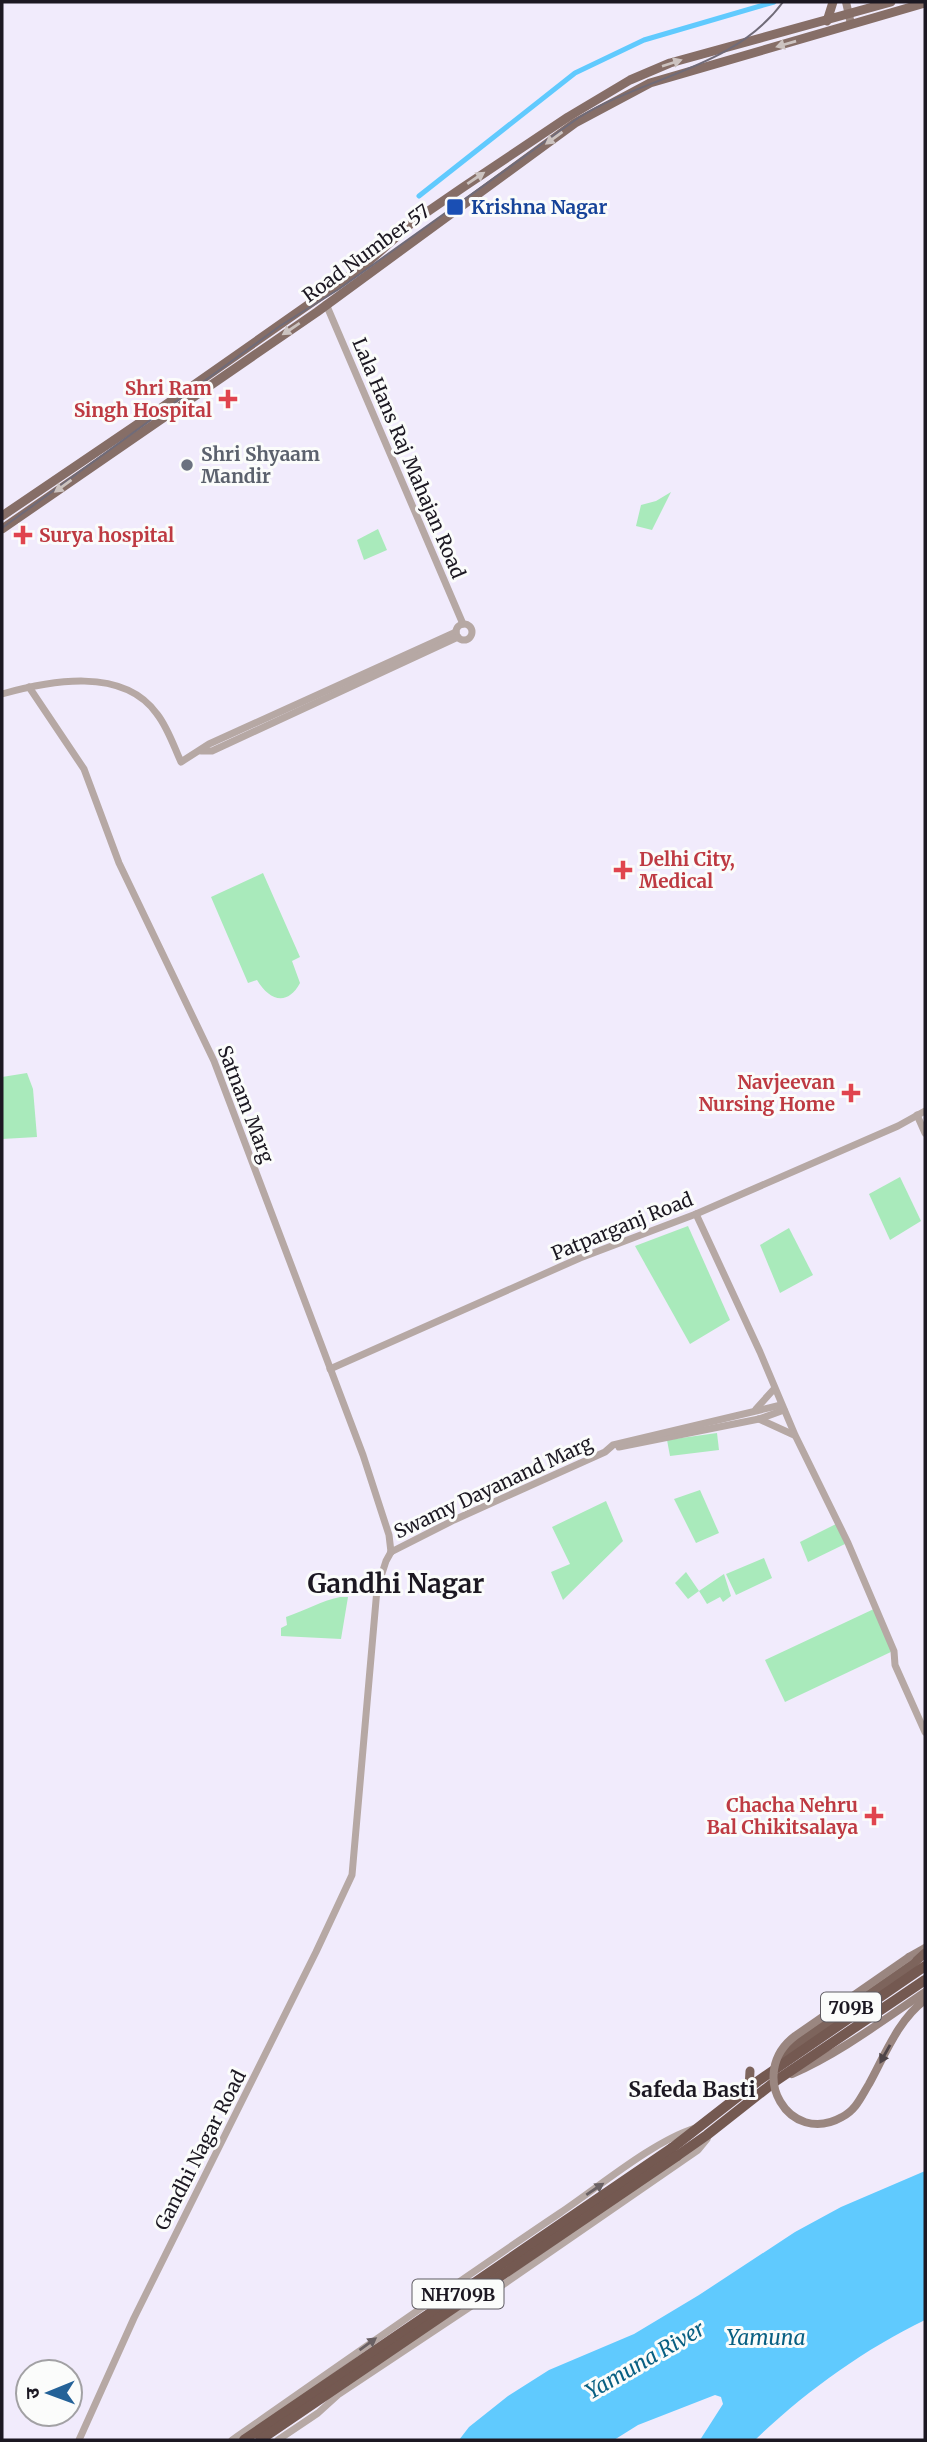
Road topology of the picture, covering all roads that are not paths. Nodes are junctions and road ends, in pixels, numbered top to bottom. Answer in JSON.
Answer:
{"nodes":[{"id":1,"x":833,"y":2,"type":"edge"},
{"id":2,"x":846,"y":2,"type":"edge"},
{"id":3,"x":891,"y":2,"type":"edge"},
{"id":4,"x":925,"y":3,"type":"edge"},
{"id":5,"x":855,"y":15,"type":"edge"},
{"id":6,"x":827,"y":21,"type":"junction"},
{"id":7,"x":326,"y":304,"type":"junction"},
{"id":8,"x":2,"y":516,"type":"edge"},
{"id":9,"x":2,"y":529,"type":"edge"},
{"id":10,"x":463,"y":624,"type":"junction"},
{"id":11,"x":457,"y":634,"type":"junction"},
{"id":12,"x":29,"y":687,"type":"junction"},
{"id":13,"x":2,"y":694,"type":"edge"},
{"id":14,"x":921,"y":1113,"type":"edge"},
{"id":15,"x":925,"y":1133,"type":"edge"},
{"id":16,"x":696,"y":1214,"type":"junction"},
{"id":17,"x":330,"y":1369,"type":"junction"},
{"id":18,"x":774,"y":1389,"type":"junction"},
{"id":19,"x":782,"y":1408,"type":"junction"},
{"id":20,"x":755,"y":1410,"type":"junction"},
{"id":21,"x":759,"y":1419,"type":"junction"},
{"id":22,"x":795,"y":1435,"type":"junction"},
{"id":23,"x":608,"y":1449,"type":"junction"},
{"id":24,"x":391,"y":1552,"type":"junction"},
{"id":25,"x":925,"y":1732,"type":"edge"},
{"id":26,"x":925,"y":1950,"type":"edge"},
{"id":27,"x":925,"y":1966,"type":"edge"},
{"id":28,"x":925,"y":1980,"type":"edge"},
{"id":29,"x":924,"y":1996,"type":"edge"},
{"id":30,"x":782,"y":2065,"type":"junction"},
{"id":31,"x":750,"y":2071,"type":"dead end"},
{"id":32,"x":777,"y":2080,"type":"junction"},
{"id":33,"x":750,"y":2088,"type":"junction"},
{"id":34,"x":701,"y":2126,"type":"junction"},
{"id":35,"x":717,"y":2128,"type":"junction"},
{"id":36,"x":674,"y":2152,"type":"junction"},
{"id":37,"x":474,"y":2271,"type":"junction"},
{"id":38,"x":489,"y":2294,"type":"junction"},
{"id":39,"x":303,"y":2390,"type":"junction"},
{"id":40,"x":318,"y":2413,"type":"junction"},
{"id":41,"x":79,"y":2440,"type":"edge"},
{"id":42,"x":232,"y":2440,"type":"edge"},
{"id":43,"x":244,"y":2440,"type":"edge"},
{"id":44,"x":260,"y":2440,"type":"edge"},
{"id":45,"x":278,"y":2440,"type":"edge"}],
"edges":[{"from":1,"to":6,"type":"main road"},
{"from":2,"to":5,"type":"main road"},
{"from":3,"to":5,"type":"main road"},
{"from":4,"to":5,"type":"main road"},
{"from":5,"to":6,"type":"main road","name":"Road Number 57"},
{"from":5,"to":7,"type":"main road","name":"Road Number 57","one_way":true},
{"from":8,"to":6,"type":"main road","name":"Road Number 57","one_way":true},
{"from":7,"to":9,"type":"main road","name":"Road Number 57","one_way":true},
{"from":7,"to":10,"type":"street","name":"Lala Hans Raj Mahajan Road"},
{"from":10,"to":11,"type":"street"},
{"from":10,"to":11,"type":"street"},
{"from":11,"to":12,"type":"street"},
{"from":12,"to":13,"type":"street"},
{"from":12,"to":17,"type":"street","name":"Satnam Marg"},
{"from":14,"to":15,"type":"street"},
{"from":14,"to":16,"type":"street","name":"Patparganj Road"},
{"from":16,"to":17,"type":"street","name":"Patparganj Road"},
{"from":16,"to":18,"type":"street"},
{"from":17,"to":24,"type":"street","name":"Satnam Marg"},
{"from":18,"to":19,"type":"street"},
{"from":18,"to":20,"type":"street"},
{"from":19,"to":20,"type":"street","name":"Swamy Dayanand Marg"},
{"from":19,"to":21,"type":"street","name":"Swamy Dayanand Marg"},
{"from":19,"to":22,"type":"street"},
{"from":20,"to":23,"type":"street","name":"Swamy Dayanand Marg"},
{"from":21,"to":22,"type":"street"},
{"from":21,"to":23,"type":"street","name":"Swamy Dayanand Marg"},
{"from":22,"to":25,"type":"street"},
{"from":23,"to":24,"type":"street","name":"Swamy Dayanand Marg"},
{"from":24,"to":41,"type":"street","name":"Gandhi Nagar Road"},
{"from":29,"to":26,"type":"main road","one_way":true,"bridge":true},
{"from":26,"to":30,"type":"highway","number":"709B"},
{"from":27,"to":30,"type":"highway","number":"NH709B"},
{"from":28,"to":32,"type":"highway","number":"NH709B"},
{"from":29,"to":32,"type":"main road"},
{"from":30,"to":33,"type":"highway","number":"NH709B"},
{"from":31,"to":33,"type":"highway"},
{"from":32,"to":35,"type":"highway","number":"NH709B"},
{"from":33,"to":34,"type":"highway","number":"NH709B"},
{"from":34,"to":36,"type":"highway","number":"NH709B"},
{"from":37,"to":34,"type":"street","one_way":true},
{"from":35,"to":36,"type":"highway","number":"NH709B"},
{"from":35,"to":38,"type":"street"},
{"from":36,"to":43,"type":"highway","number":"NH709B","bridge":true},
{"from":36,"to":44,"type":"highway","number":"NH709B","bridge":true},
{"from":37,"to":38,"type":"street"},
{"from":39,"to":37,"type":"street","one_way":true},
{"from":38,"to":40,"type":"street"},
{"from":39,"to":40,"type":"street"},
{"from":39,"to":42,"type":"street"},
{"from":40,"to":45,"type":"street"}]}
